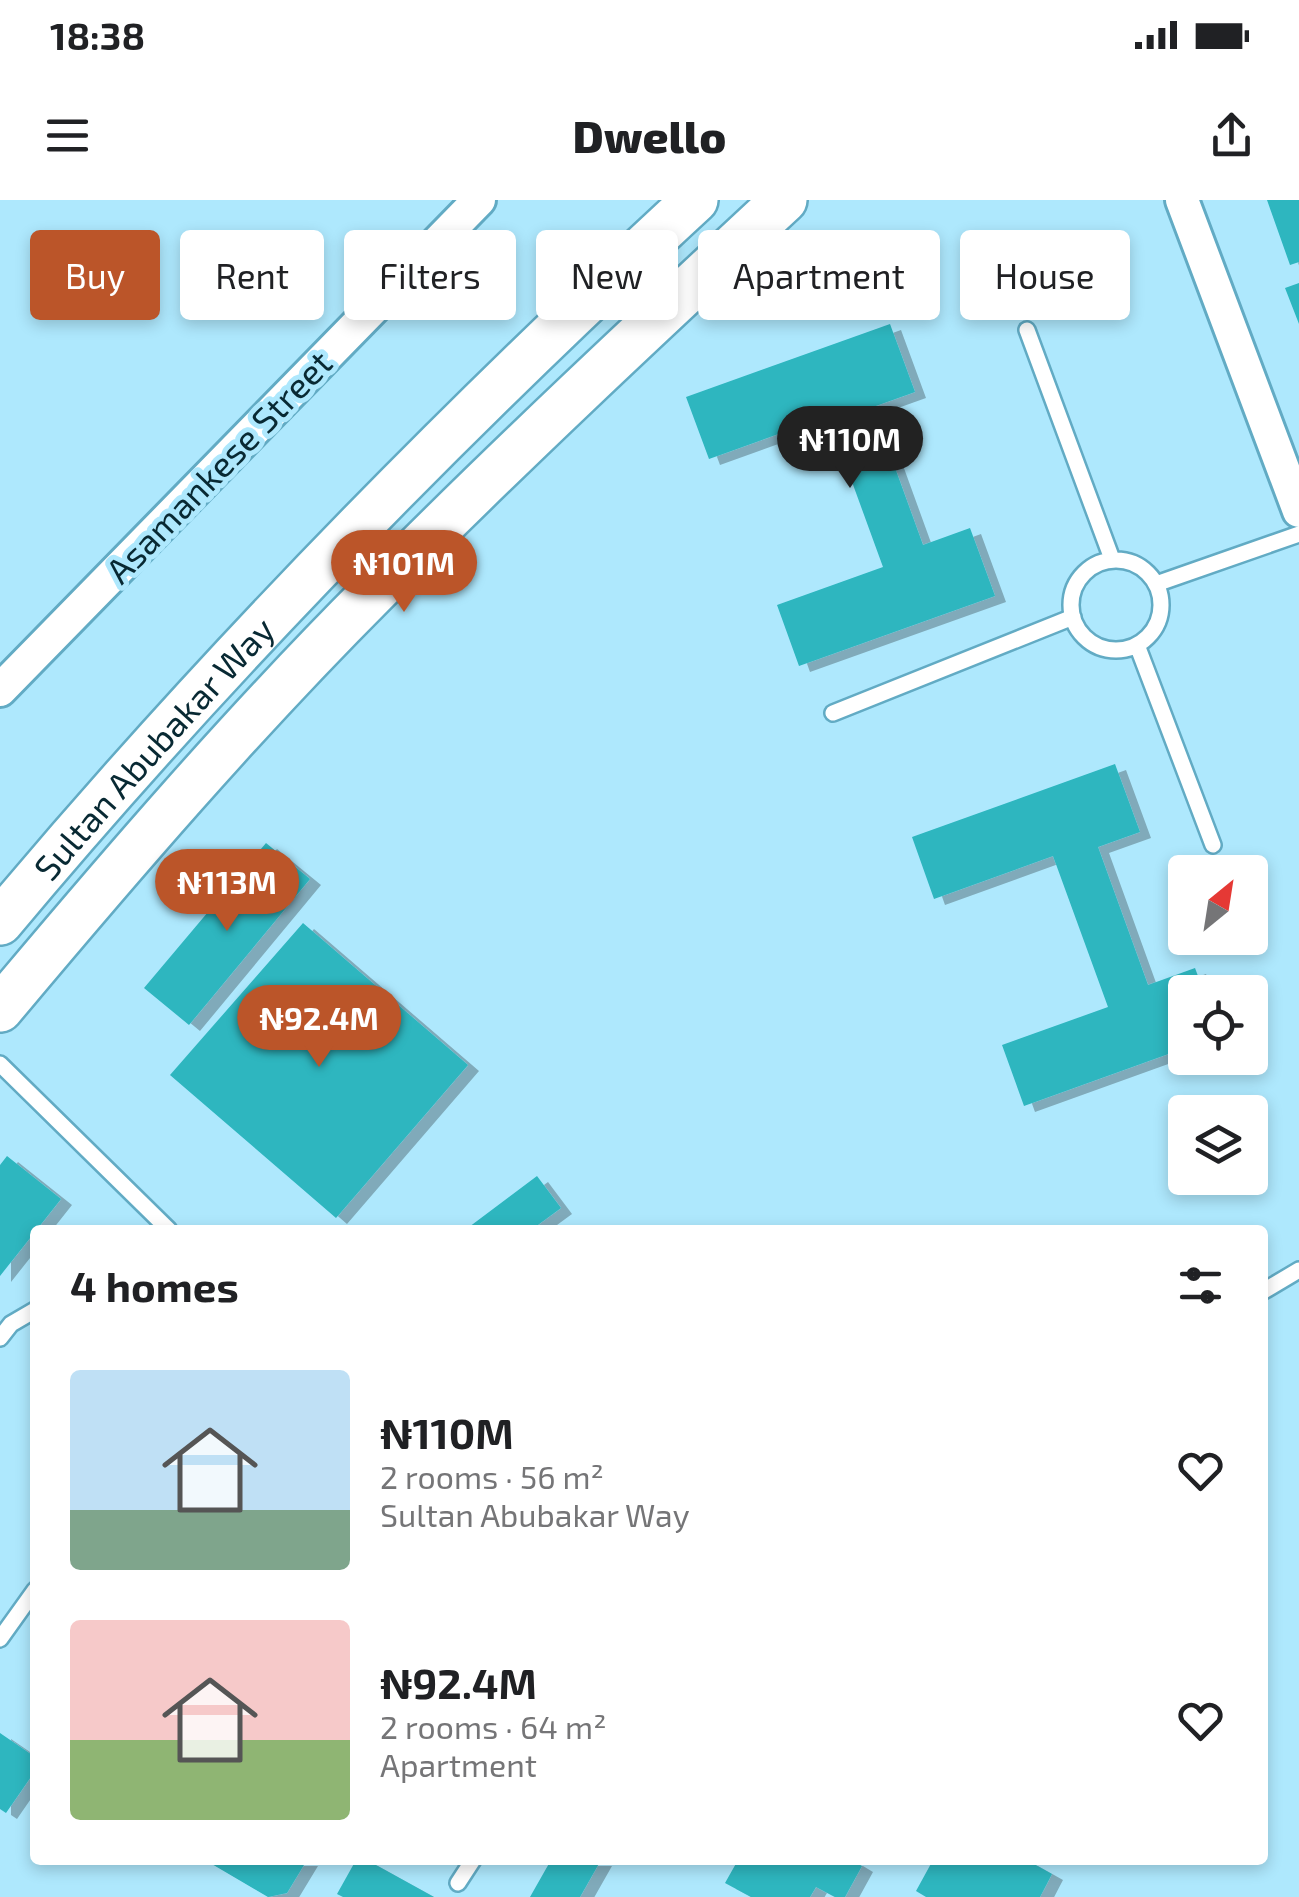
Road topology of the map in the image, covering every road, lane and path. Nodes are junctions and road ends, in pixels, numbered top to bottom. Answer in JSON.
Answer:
{"nodes":[{"id":1,"x":479,"y":200,"type":"edge"},
{"id":2,"x":695,"y":200,"type":"edge"},
{"id":3,"x":784,"y":200,"type":"edge"},
{"id":4,"x":1182,"y":200,"type":"edge"},
{"id":5,"x":1028,"y":330,"type":"dead end"},
{"id":6,"x":1299,"y":511,"type":"edge"},
{"id":7,"x":1299,"y":534,"type":"edge"},
{"id":8,"x":1112,"y":559,"type":"junction"},
{"id":9,"x":1156,"y":584,"type":"junction"},
{"id":10,"x":1073,"y":617,"type":"junction"},
{"id":11,"x":1137,"y":646,"type":"junction"},
{"id":12,"x":0,"y":690,"type":"edge"},
{"id":13,"x":833,"y":713,"type":"dead end"},
{"id":14,"x":1213,"y":846,"type":"dead end"},
{"id":15,"x":0,"y":922,"type":"edge"},
{"id":16,"x":0,"y":1009,"type":"edge"},
{"id":17,"x":0,"y":1064,"type":"edge"},
{"id":18,"x":157,"y":1225,"type":"edge"},
{"id":19,"x":1299,"y":1270,"type":"edge"},
{"id":20,"x":1268,"y":1288,"type":"edge"},
{"id":21,"x":30,"y":1313,"type":"edge"},
{"id":22,"x":0,"y":1338,"type":"edge"},
{"id":23,"x":30,"y":1597,"type":"edge"},
{"id":24,"x":0,"y":1639,"type":"edge"},
{"id":25,"x":470,"y":1865,"type":"edge"},
{"id":26,"x":458,"y":1883,"type":"dead end"}],
"edges":[{"from":1,"to":12,"type":"street","name":"Asamankese Street"},
{"from":2,"to":15,"type":"main road","name":"Sultan Abubakar Way"},
{"from":3,"to":16,"type":"main road","name":"Sultan Abubakar Way"},
{"from":4,"to":6,"type":"street"},
{"from":5,"to":8,"type":"lane"},
{"from":7,"to":9,"type":"lane"},
{"from":8,"to":9,"type":"lane"},
{"from":8,"to":10,"type":"lane"},
{"from":9,"to":11,"type":"lane"},
{"from":10,"to":11,"type":"lane"},
{"from":10,"to":13,"type":"lane"},
{"from":11,"to":14,"type":"lane"},
{"from":17,"to":18,"type":"lane"},
{"from":19,"to":20,"type":"lane"},
{"from":21,"to":22,"type":"lane"},
{"from":23,"to":24,"type":"lane"},
{"from":25,"to":26,"type":"lane"}]}
